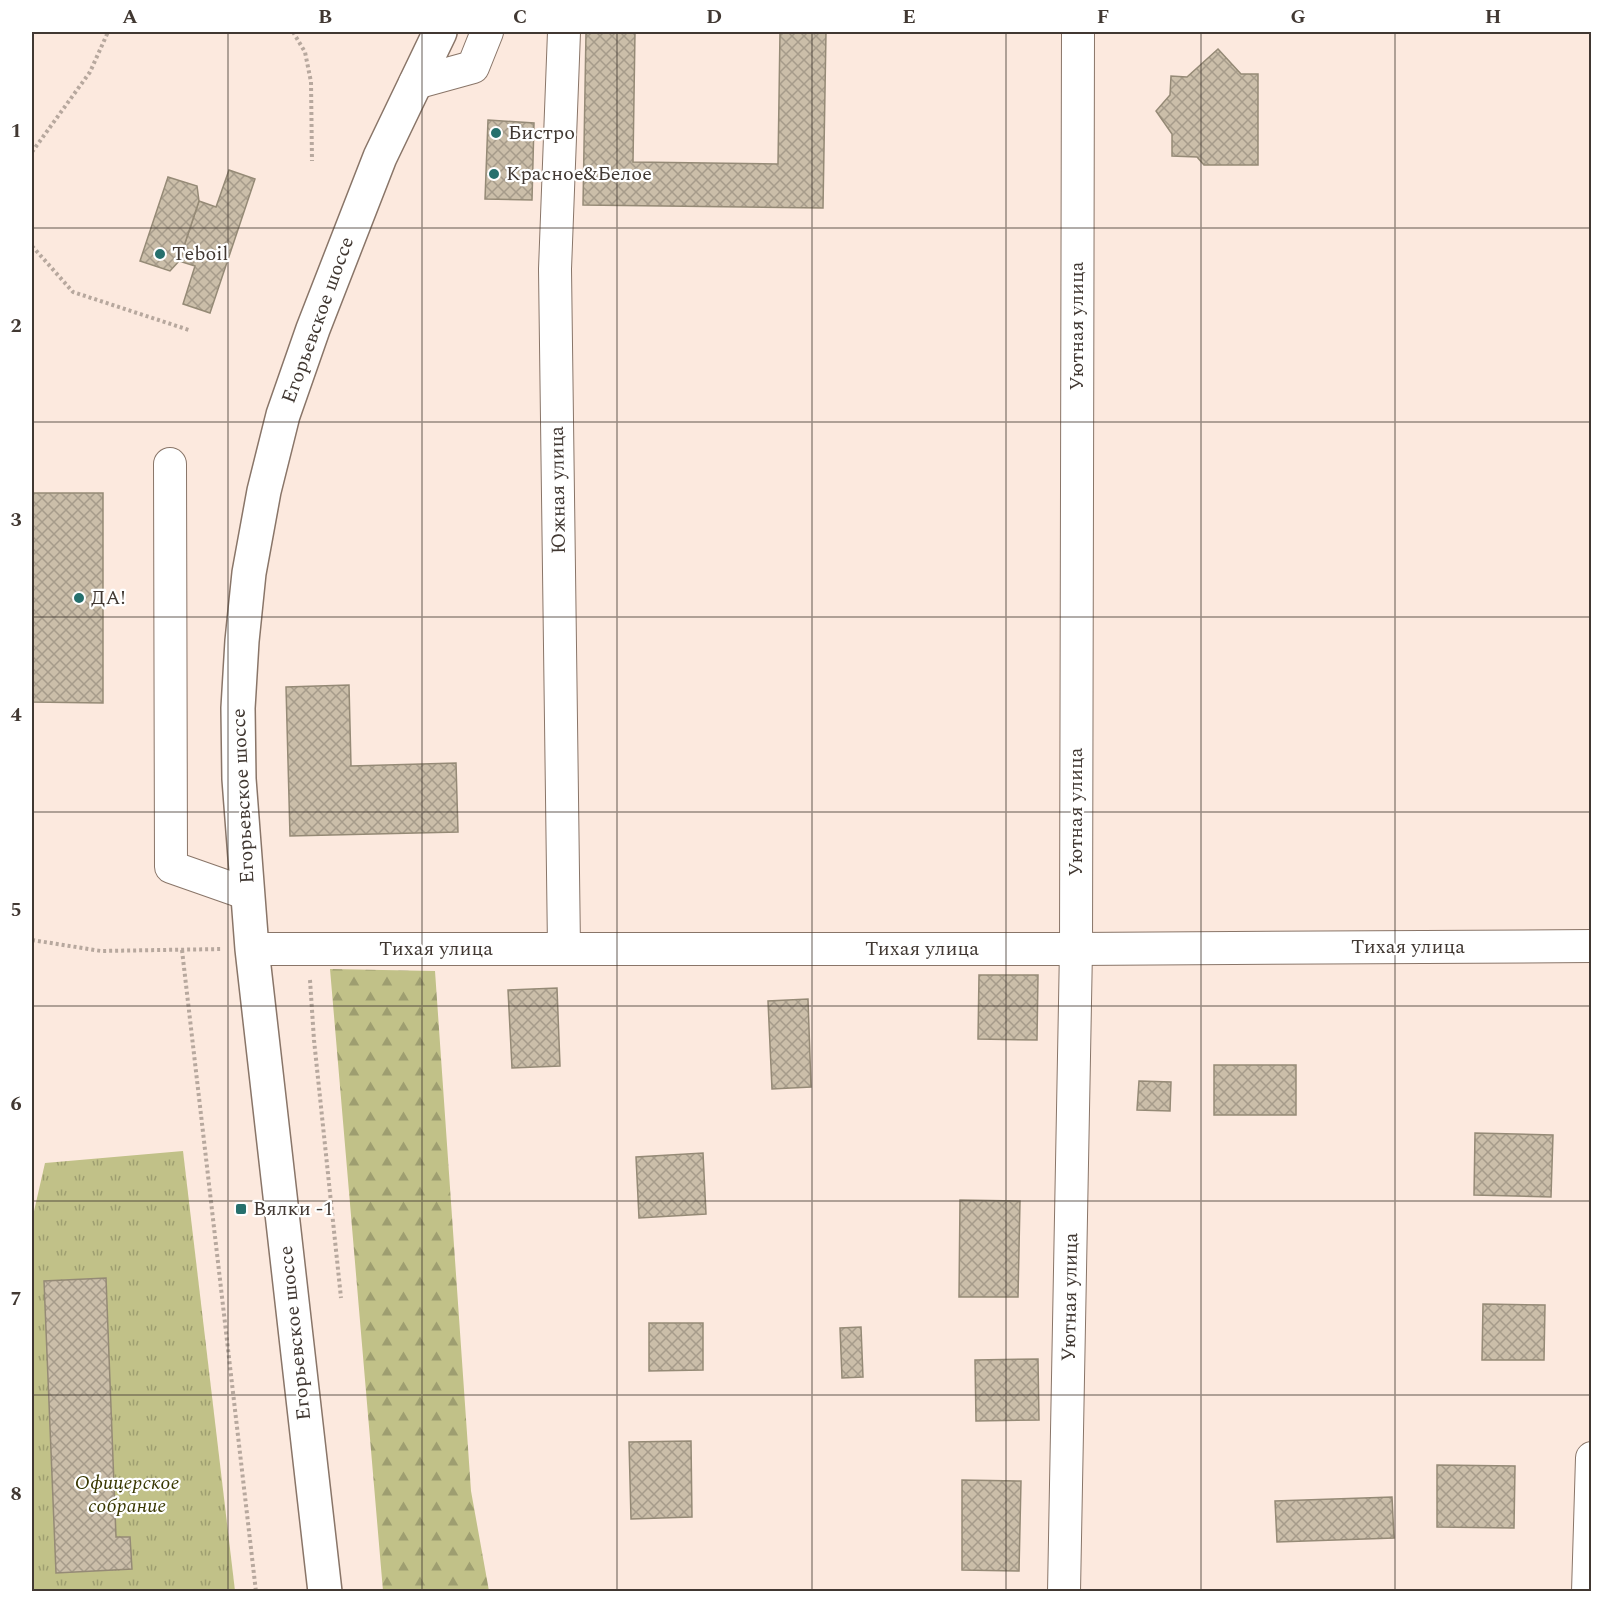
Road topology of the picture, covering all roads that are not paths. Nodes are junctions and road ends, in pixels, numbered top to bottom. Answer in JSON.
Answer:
{"nodes":[{"id":1,"x":440,"y":32,"type":"edge"},
{"id":2,"x":487,"y":32,"type":"edge"},
{"id":3,"x":564,"y":32,"type":"edge"},
{"id":4,"x":1078,"y":32,"type":"edge"},
{"id":5,"x":415,"y":83,"type":"junction"},
{"id":6,"x":170,"y":464,"type":"dead end"},
{"id":7,"x":248,"y":894,"type":"junction"},
{"id":8,"x":1592,"y":946,"type":"edge"},
{"id":9,"x":564,"y":948,"type":"junction"},
{"id":10,"x":1076,"y":949,"type":"junction"},
{"id":11,"x":252,"y":950,"type":"junction"},
{"id":12,"x":1592,"y":1458,"type":"edge"},
{"id":13,"x":325,"y":1592,"type":"edge"},
{"id":14,"x":1065,"y":1592,"type":"edge"},
{"id":15,"x":1588,"y":1592,"type":"edge"}],
"edges":[{"from":1,"to":5,"type":"main road","name":"Егорьевское шоссе"},
{"from":2,"to":5,"type":"street"},
{"from":3,"to":9,"type":"street","name":"Южная улица"},
{"from":4,"to":10,"type":"street","name":"Уютная улица"},
{"from":5,"to":7,"type":"main road","name":"Егорьевское шоссе"},
{"from":6,"to":7,"type":"street"},
{"from":7,"to":11,"type":"main road","name":"Егорьевское шоссе"},
{"from":8,"to":10,"type":"street","name":"Тихая улица"},
{"from":9,"to":10,"type":"street","name":"Тихая улица"},
{"from":9,"to":11,"type":"street","name":"Тихая улица"},
{"from":10,"to":14,"type":"street","name":"Уютная улица"},
{"from":11,"to":13,"type":"main road","name":"Егорьевское шоссе"},
{"from":12,"to":15,"type":"street"}]}
